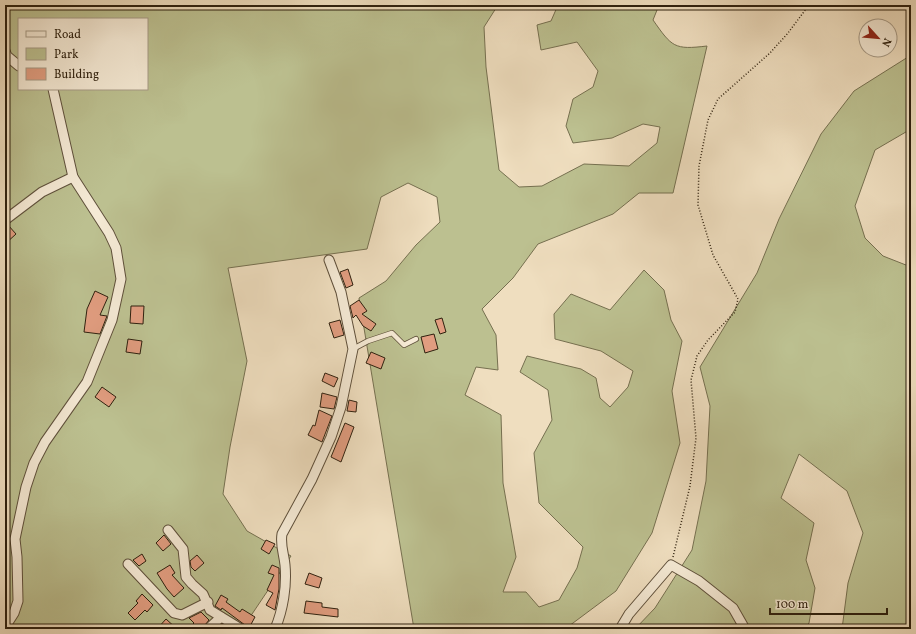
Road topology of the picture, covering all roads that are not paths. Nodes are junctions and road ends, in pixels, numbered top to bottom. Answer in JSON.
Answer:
{"nodes":[{"id":1,"x":5,"y":51,"type":"edge"},
{"id":2,"x":18,"y":65,"type":"edge"},
{"id":3,"x":53,"y":90,"type":"edge"},
{"id":4,"x":73,"y":177,"type":"junction"},
{"id":5,"x":5,"y":220,"type":"edge"},
{"id":6,"x":329,"y":260,"type":"dead end"},
{"id":7,"x":416,"y":339,"type":"dead end"},
{"id":8,"x":353,"y":349,"type":"junction"},
{"id":9,"x":168,"y":530,"type":"dead end"},
{"id":10,"x":128,"y":564,"type":"dead end"},
{"id":11,"x":208,"y":602,"type":"junction"},
{"id":12,"x":221,"y":617,"type":"junction"},
{"id":13,"x":5,"y":627,"type":"edge"},
{"id":14,"x":208,"y":629,"type":"edge"},
{"id":15,"x":241,"y":629,"type":"edge"},
{"id":16,"x":275,"y":629,"type":"edge"},
{"id":17,"x":620,"y":629,"type":"edge"},
{"id":18,"x":745,"y":629,"type":"edge"}],
"edges":[{"from":1,"to":2,"type":"street"},
{"from":3,"to":4,"type":"street"},
{"from":4,"to":5,"type":"street"},
{"from":4,"to":13,"type":"street"},
{"from":6,"to":8,"type":"street"},
{"from":7,"to":8,"type":"lane"},
{"from":8,"to":16,"type":"street"},
{"from":9,"to":11,"type":"street"},
{"from":10,"to":11,"type":"street"},
{"from":11,"to":12,"type":"street"},
{"from":12,"to":14,"type":"street"},
{"from":12,"to":15,"type":"street"},
{"from":17,"to":18,"type":"street"}]}
